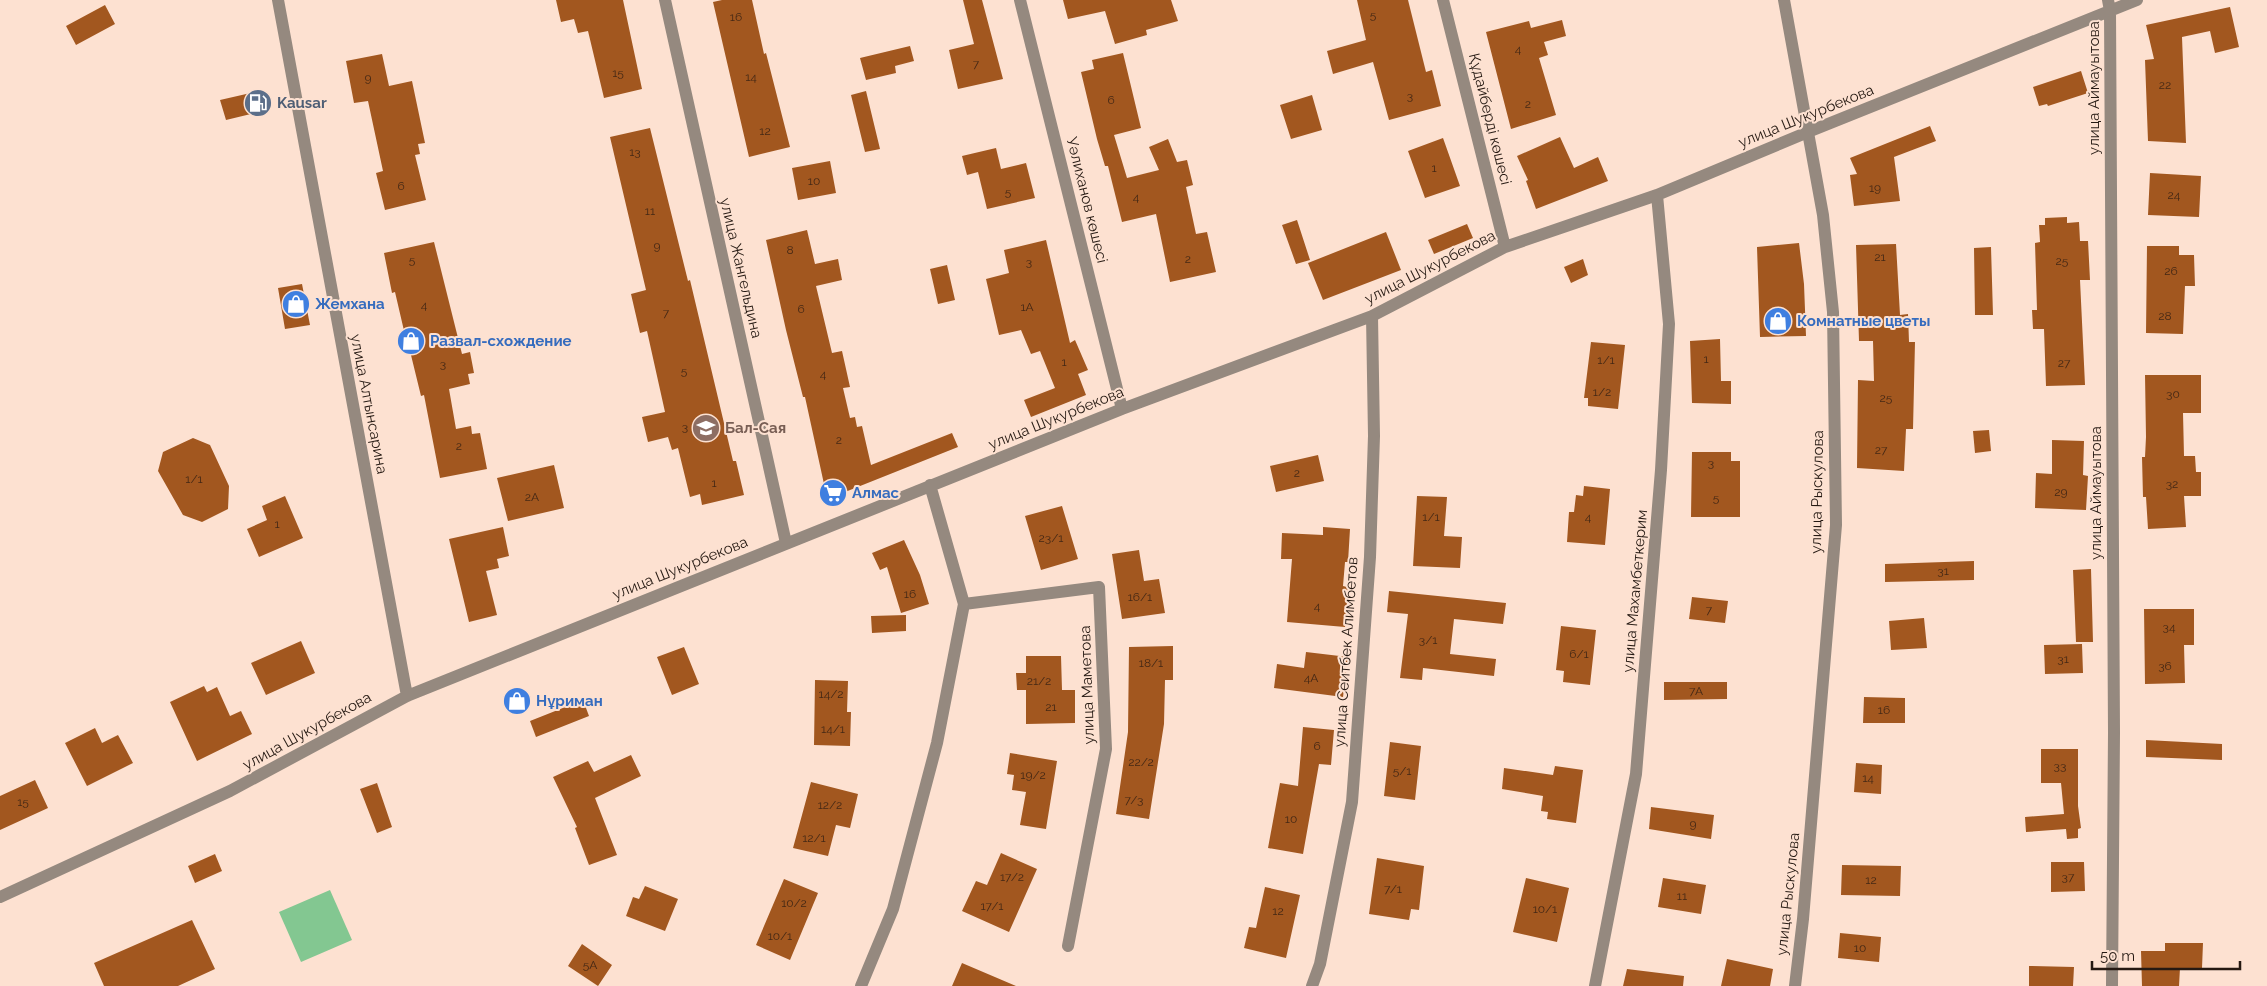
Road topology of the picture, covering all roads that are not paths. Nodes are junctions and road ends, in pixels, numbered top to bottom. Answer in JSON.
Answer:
{"nodes":[{"id":1,"x":278,"y":0,"type":"edge"},
{"id":2,"x":665,"y":0,"type":"edge"},
{"id":3,"x":1020,"y":0,"type":"edge"},
{"id":4,"x":1443,"y":0,"type":"edge"},
{"id":5,"x":1784,"y":0,"type":"edge"},
{"id":6,"x":2137,"y":0,"type":"edge"},
{"id":7,"x":2109,"y":5,"type":"edge"},
{"id":8,"x":1808,"y":132,"type":"junction"},
{"id":9,"x":1657,"y":195,"type":"junction"},
{"id":10,"x":1505,"y":247,"type":"junction"},
{"id":11,"x":1372,"y":316,"type":"junction"},
{"id":12,"x":1122,"y":409,"type":"junction"},
{"id":13,"x":930,"y":485,"type":"junction"},
{"id":14,"x":786,"y":542,"type":"junction"},
{"id":15,"x":964,"y":604,"type":"junction"},
{"id":16,"x":407,"y":696,"type":"junction"},
{"id":17,"x":0,"y":897,"type":"edge"},
{"id":18,"x":1068,"y":946,"type":"dead end"},
{"id":19,"x":861,"y":986,"type":"edge"},
{"id":20,"x":1312,"y":986,"type":"edge"},
{"id":21,"x":1595,"y":986,"type":"edge"},
{"id":22,"x":1795,"y":986,"type":"edge"},
{"id":23,"x":2112,"y":986,"type":"edge"}],
"edges":[{"from":1,"to":16,"type":"street","name":"улица Алтынсарина"},
{"from":2,"to":14,"type":"street","name":"улица Жангельдина"},
{"from":3,"to":12,"type":"street","name":"Уәлиханов көшесі"},
{"from":4,"to":10,"type":"street","name":"Құдайберді көшесі"},
{"from":5,"to":8,"type":"street","name":"улица Рыскулова"},
{"from":6,"to":7,"type":"street","name":"улица Шукурбекова"},
{"from":7,"to":8,"type":"street","name":"улица Шукурбекова"},
{"from":7,"to":23,"type":"street","name":"улица Аймауытова"},
{"from":8,"to":9,"type":"street","name":"улица Шукурбекова"},
{"from":8,"to":22,"type":"street","name":"улица Рыскулова"},
{"from":9,"to":10,"type":"street","name":"улица Шукурбекова"},
{"from":9,"to":21,"type":"street","name":"улица Махамбеткерим"},
{"from":10,"to":11,"type":"street","name":"улица Шукурбекова"},
{"from":11,"to":12,"type":"street","name":"улица Шукурбекова"},
{"from":11,"to":20,"type":"street","name":"улица Сеитбек Алимбетов"},
{"from":12,"to":13,"type":"street","name":"улица Шукурбекова"},
{"from":13,"to":14,"type":"street","name":"улица Шукурбекова"},
{"from":13,"to":15,"type":"street"},
{"from":14,"to":16,"type":"street","name":"улица Шукурбекова"},
{"from":15,"to":18,"type":"street","name":"улица Маметова"},
{"from":15,"to":19,"type":"street"},
{"from":16,"to":17,"type":"street","name":"улица Шукурбекова"}]}
